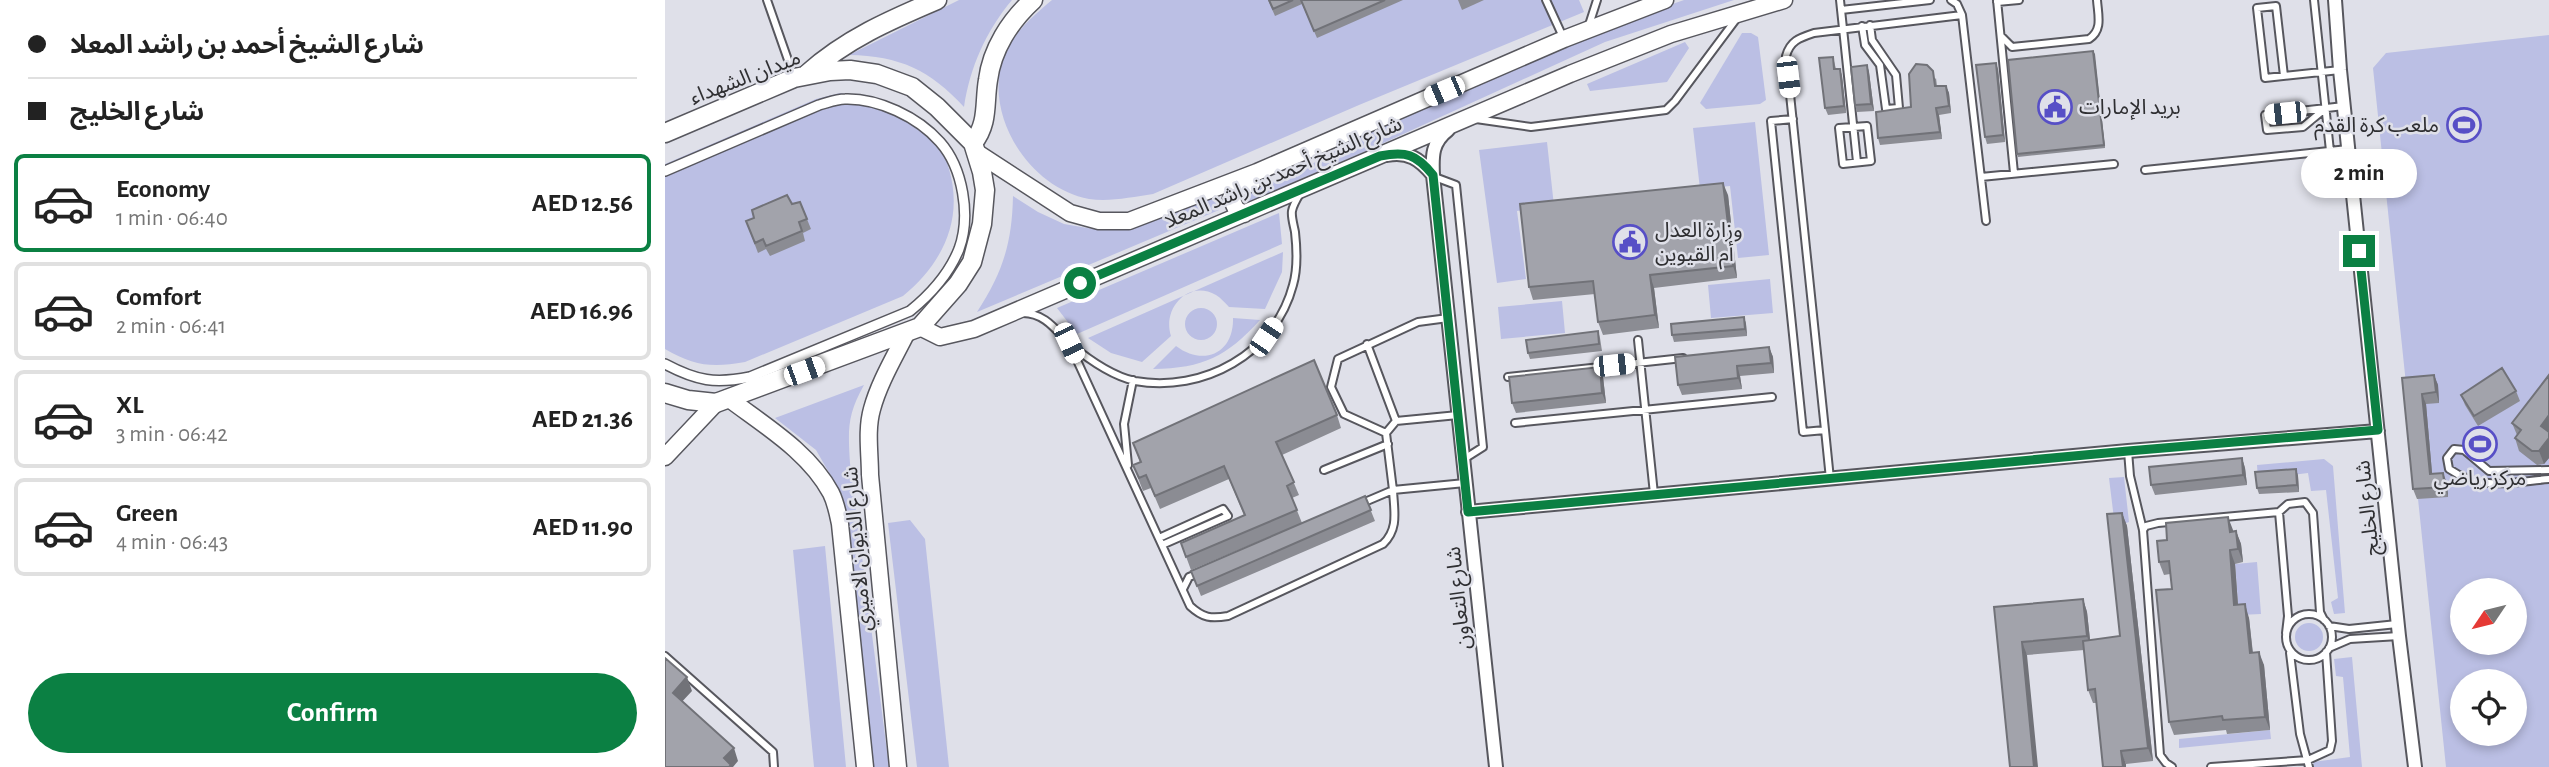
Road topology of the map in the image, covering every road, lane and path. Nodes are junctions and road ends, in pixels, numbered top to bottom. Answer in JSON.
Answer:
{"nodes":[{"id":1,"x":767,"y":0,"type":"edge"},
{"id":2,"x":937,"y":0,"type":"edge"},
{"id":3,"x":1033,"y":0,"type":"edge"},
{"id":4,"x":1546,"y":0,"type":"edge"},
{"id":5,"x":1597,"y":0,"type":"edge"},
{"id":6,"x":1665,"y":0,"type":"edge"},
{"id":7,"x":1784,"y":0,"type":"edge"},
{"id":8,"x":1840,"y":0,"type":"edge"},
{"id":9,"x":1847,"y":0,"type":"edge"},
{"id":10,"x":1930,"y":0,"type":"edge"},
{"id":11,"x":1951,"y":0,"type":"edge"},
{"id":12,"x":2018,"y":0,"type":"edge"},
{"id":13,"x":2097,"y":0,"type":"edge"},
{"id":14,"x":2314,"y":0,"type":"edge"},
{"id":15,"x":2335,"y":0,"type":"edge"},
{"id":16,"x":1997,"y":1,"type":"edge"},
{"id":17,"x":1844,"y":10,"type":"junction"},
{"id":18,"x":1742,"y":13,"type":"junction"},
{"id":19,"x":1962,"y":15,"type":"junction"},
{"id":20,"x":1866,"y":26,"type":"junction"},
{"id":21,"x":1843,"y":28,"type":"junction"},
{"id":22,"x":1588,"y":30,"type":"junction"},
{"id":23,"x":2000,"y":34,"type":"junction"},
{"id":24,"x":1564,"y":39,"type":"junction"},
{"id":25,"x":2340,"y":70,"type":"junction"},
{"id":26,"x":2322,"y":72,"type":"junction"},
{"id":27,"x":800,"y":76,"type":"junction"},
{"id":28,"x":2284,"y":76,"type":"junction"},
{"id":29,"x":2344,"y":106,"type":"junction"},
{"id":30,"x":2326,"y":108,"type":"junction"},
{"id":31,"x":1793,"y":119,"type":"junction"},
{"id":32,"x":1462,"y":121,"type":"junction"},
{"id":33,"x":1373,"y":122,"type":"junction"},
{"id":34,"x":1853,"y":127,"type":"junction"},
{"id":35,"x":665,"y":133,"type":"edge"},
{"id":36,"x":974,"y":147,"type":"junction"},
{"id":37,"x":2348,"y":149,"type":"junction"},
{"id":38,"x":2330,"y":150,"type":"junction"},
{"id":39,"x":1380,"y":156,"type":"junction"},
{"id":40,"x":1857,"y":162,"type":"junction"},
{"id":41,"x":2115,"y":164,"type":"dead end"},
{"id":42,"x":2145,"y":170,"type":"dead end"},
{"id":43,"x":665,"y":171,"type":"edge"},
{"id":44,"x":2014,"y":173,"type":"junction"},
{"id":45,"x":1432,"y":176,"type":"junction"},
{"id":46,"x":1981,"y":177,"type":"junction"},
{"id":47,"x":1307,"y":187,"type":"junction"},
{"id":48,"x":1244,"y":214,"type":"junction"},
{"id":49,"x":1986,"y":221,"type":"dead end"},
{"id":50,"x":1010,"y":313,"type":"junction"},
{"id":51,"x":1448,"y":317,"type":"junction"},
{"id":52,"x":913,"y":330,"type":"junction"},
{"id":53,"x":1638,"y":340,"type":"dead end"},
{"id":54,"x":1069,"y":343,"type":"junction"},
{"id":55,"x":1367,"y":344,"type":"junction"},
{"id":56,"x":1696,"y":357,"type":"edge"},
{"id":57,"x":1640,"y":362,"type":"junction"},
{"id":58,"x":665,"y":363,"type":"edge"},
{"id":59,"x":1508,"y":377,"type":"edge"},
{"id":60,"x":1132,"y":380,"type":"junction"},
{"id":61,"x":665,"y":393,"type":"edge"},
{"id":62,"x":1772,"y":397,"type":"dead end"},
{"id":63,"x":722,"y":401,"type":"junction"},
{"id":64,"x":1646,"y":409,"type":"junction"},
{"id":65,"x":1458,"y":415,"type":"junction"},
{"id":66,"x":1397,"y":421,"type":"junction"},
{"id":67,"x":1515,"y":424,"type":"dead end"},
{"id":68,"x":1825,"y":430,"type":"junction"},
{"id":69,"x":2378,"y":430,"type":"junction"},
{"id":70,"x":1386,"y":433,"type":"junction"},
{"id":71,"x":1388,"y":444,"type":"junction"},
{"id":72,"x":2128,"y":451,"type":"junction"},
{"id":73,"x":665,"y":457,"type":"edge"},
{"id":74,"x":1463,"y":460,"type":"junction"},
{"id":75,"x":1324,"y":470,"type":"dead end"},
{"id":76,"x":2549,"y":470,"type":"edge"},
{"id":77,"x":1128,"y":471,"type":"junction"},
{"id":78,"x":1830,"y":479,"type":"junction"},
{"id":79,"x":2549,"y":479,"type":"edge"},
{"id":80,"x":1465,"y":483,"type":"junction"},
{"id":81,"x":1393,"y":490,"type":"junction"},
{"id":82,"x":1655,"y":496,"type":"junction"},
{"id":83,"x":1355,"y":506,"type":"edge"},
{"id":84,"x":1468,"y":512,"type":"junction"},
{"id":85,"x":2279,"y":512,"type":"junction"},
{"id":86,"x":2143,"y":530,"type":"junction"},
{"id":87,"x":1159,"y":538,"type":"junction"},
{"id":88,"x":1162,"y":545,"type":"junction"},
{"id":89,"x":1202,"y":572,"type":"edge"},
{"id":90,"x":1183,"y":589,"type":"junction"},
{"id":91,"x":2326,"y":623,"type":"junction"},
{"id":92,"x":2398,"y":630,"type":"junction"},
{"id":93,"x":2286,"y":633,"type":"junction"},
{"id":94,"x":2289,"y":648,"type":"junction"},
{"id":95,"x":2327,"y":650,"type":"junction"},
{"id":96,"x":665,"y":656,"type":"edge"},
{"id":97,"x":2308,"y":764,"type":"edge"},
{"id":98,"x":2416,"y":765,"type":"edge"},
{"id":99,"x":774,"y":767,"type":"edge"},
{"id":100,"x":865,"y":767,"type":"edge"},
{"id":101,"x":898,"y":767,"type":"edge"},
{"id":102,"x":1496,"y":767,"type":"edge"},
{"id":103,"x":2172,"y":767,"type":"edge"},
{"id":104,"x":2211,"y":767,"type":"edge"}],
"edges":[{"from":1,"to":27,"type":"lane"},
{"from":2,"to":27,"type":"main road"},
{"from":3,"to":36,"type":"main road"},
{"from":4,"to":24,"type":"lane"},
{"from":5,"to":22,"type":"lane"},
{"from":6,"to":22,"type":"street","name":"شارع الشيخ أحمد بن راشد المعلا"},
{"from":7,"to":18,"type":"street","name":"شارع الشيخ أحمد بن راشد المعلا"},
{"from":8,"to":17,"type":"lane"},
{"from":9,"to":17,"type":"lane"},
{"from":10,"to":17,"type":"lane"},
{"from":11,"to":19,"type":"lane"},
{"from":12,"to":16,"type":"lane"},
{"from":13,"to":23,"type":"lane"},
{"from":14,"to":26,"type":"lane"},
{"from":15,"to":25,"type":"street","name":"شارع الخليج"},
{"from":16,"to":23,"type":"lane"},
{"from":17,"to":21,"type":"lane"},
{"from":18,"to":32,"type":"street","name":"شارع الشيخ أحمد بن راشد المعلا"},
{"from":18,"to":32,"type":"lane"},
{"from":19,"to":20,"type":"lane"},
{"from":19,"to":46,"type":"lane"},
{"from":20,"to":20,"type":"lane"},
{"from":20,"to":21,"type":"lane"},
{"from":21,"to":31,"type":"lane"},
{"from":21,"to":34,"type":"lane"},
{"from":22,"to":24,"type":"street","name":"شارع الشيخ أحمد بن راشد المعلا"},
{"from":23,"to":44,"type":"lane"},
{"from":24,"to":33,"type":"street","name":"شارع الشيخ أحمد بن راشد المعلا"},
{"from":25,"to":26,"type":"lane"},
{"from":25,"to":29,"type":"street","name":"شارع الخليج"},
{"from":26,"to":28,"type":"lane"},
{"from":26,"to":30,"type":"lane"},
{"from":27,"to":35,"type":"main road","name":"ميدان الشهداء"},
{"from":27,"to":36,"type":"main road","name":"ميدان الشهداء"},
{"from":28,"to":28,"type":"lane"},
{"from":29,"to":30,"type":"lane"},
{"from":29,"to":37,"type":"street","name":"شارع الخليج"},
{"from":30,"to":30,"type":"lane"},
{"from":30,"to":38,"type":"lane"},
{"from":31,"to":68,"type":"lane"},
{"from":31,"to":68,"type":"lane"},
{"from":32,"to":39,"type":"street","name":"شارع الشيخ أحمد بن راشد المعلا"},
{"from":32,"to":45,"type":"street","name":"شارع التعاون"},
{"from":33,"to":36,"type":"street","name":"شارع الشيخ أحمد بن راشد المعلا"},
{"from":33,"to":48,"type":"street"},
{"from":34,"to":40,"type":"lane"},
{"from":34,"to":40,"type":"lane"},
{"from":34,"to":40,"type":"lane"},
{"from":36,"to":52,"type":"main road"},
{"from":37,"to":38,"type":"lane"},
{"from":37,"to":69,"type":"street","name":"شارع الخليج"},
{"from":38,"to":42,"type":"lane"},
{"from":39,"to":45,"type":"street"},
{"from":39,"to":47,"type":"street","name":"شارع الشيخ أحمد بن راشد المعلا"},
{"from":41,"to":44,"type":"lane"},
{"from":43,"to":58,"type":"street"},
{"from":44,"to":46,"type":"lane"},
{"from":45,"to":51,"type":"street","name":"شارع التعاون"},
{"from":45,"to":74,"type":"lane"},
{"from":46,"to":49,"type":"lane"},
{"from":47,"to":48,"type":"street","name":"شارع الشيخ أحمد بن راشد المعلا"},
{"from":47,"to":60,"type":"lane"},
{"from":48,"to":50,"type":"street","name":"شارع الشيخ أحمد بن راشد المعلا"},
{"from":50,"to":52,"type":"street","name":"شارع الشيخ أحمد بن راشد المعلا"},
{"from":50,"to":54,"type":"lane"},
{"from":51,"to":55,"type":"lane"},
{"from":51,"to":65,"type":"street","name":"شارع التعاون"},
{"from":52,"to":63,"type":"main road"},
{"from":52,"to":101,"type":"street","name":"شارع الديوان الاميري"},
{"from":53,"to":57,"type":"lane"},
{"from":54,"to":60,"type":"lane"},
{"from":54,"to":77,"type":"lane"},
{"from":55,"to":66,"type":"lane"},
{"from":55,"to":70,"type":"lane"},
{"from":56,"to":57,"type":"lane"},
{"from":57,"to":59,"type":"lane"},
{"from":57,"to":64,"type":"lane"},
{"from":60,"to":77,"type":"lane"},
{"from":61,"to":63,"type":"main road"},
{"from":62,"to":64,"type":"lane"},
{"from":63,"to":73,"type":"street"},
{"from":63,"to":100,"type":"street","name":"شارع الديوان الاميري"},
{"from":64,"to":67,"type":"lane"},
{"from":64,"to":82,"type":"lane"},
{"from":65,"to":66,"type":"lane"},
{"from":65,"to":74,"type":"street","name":"شارع التعاون"},
{"from":66,"to":70,"type":"lane"},
{"from":68,"to":78,"type":"lane"},
{"from":69,"to":72,"type":"street"},
{"from":69,"to":92,"type":"street","name":"شارع الخليج"},
{"from":70,"to":71,"type":"lane"},
{"from":71,"to":75,"type":"lane"},
{"from":71,"to":81,"type":"lane"},
{"from":72,"to":78,"type":"street"},
{"from":72,"to":86,"type":"lane"},
{"from":74,"to":80,"type":"street","name":"شارع التعاون"},
{"from":76,"to":79,"type":"lane"},
{"from":77,"to":87,"type":"lane"},
{"from":78,"to":82,"type":"street"},
{"from":80,"to":81,"type":"lane"},
{"from":80,"to":84,"type":"street","name":"شارع التعاون"},
{"from":81,"to":83,"type":"lane"},
{"from":81,"to":90,"type":"lane"},
{"from":82,"to":84,"type":"street"},
{"from":84,"to":102,"type":"street","name":"شارع التعاون"},
{"from":85,"to":86,"type":"lane"},
{"from":85,"to":91,"type":"lane"},
{"from":85,"to":93,"type":"lane"},
{"from":86,"to":103,"type":"lane"},
{"from":87,"to":88,"type":"lane"},
{"from":87,"to":88,"type":"lane"},
{"from":88,"to":90,"type":"lane"},
{"from":89,"to":90,"type":"lane"},
{"from":91,"to":92,"type":"lane"},
{"from":91,"to":93,"type":"lane"},
{"from":91,"to":95,"type":"lane"},
{"from":92,"to":95,"type":"lane"},
{"from":92,"to":98,"type":"street","name":"شارع الخليج"},
{"from":93,"to":94,"type":"lane"},
{"from":94,"to":95,"type":"lane"},
{"from":94,"to":97,"type":"lane"},
{"from":95,"to":97,"type":"lane"},
{"from":96,"to":99,"type":"lane"},
{"from":97,"to":104,"type":"lane"}]}
